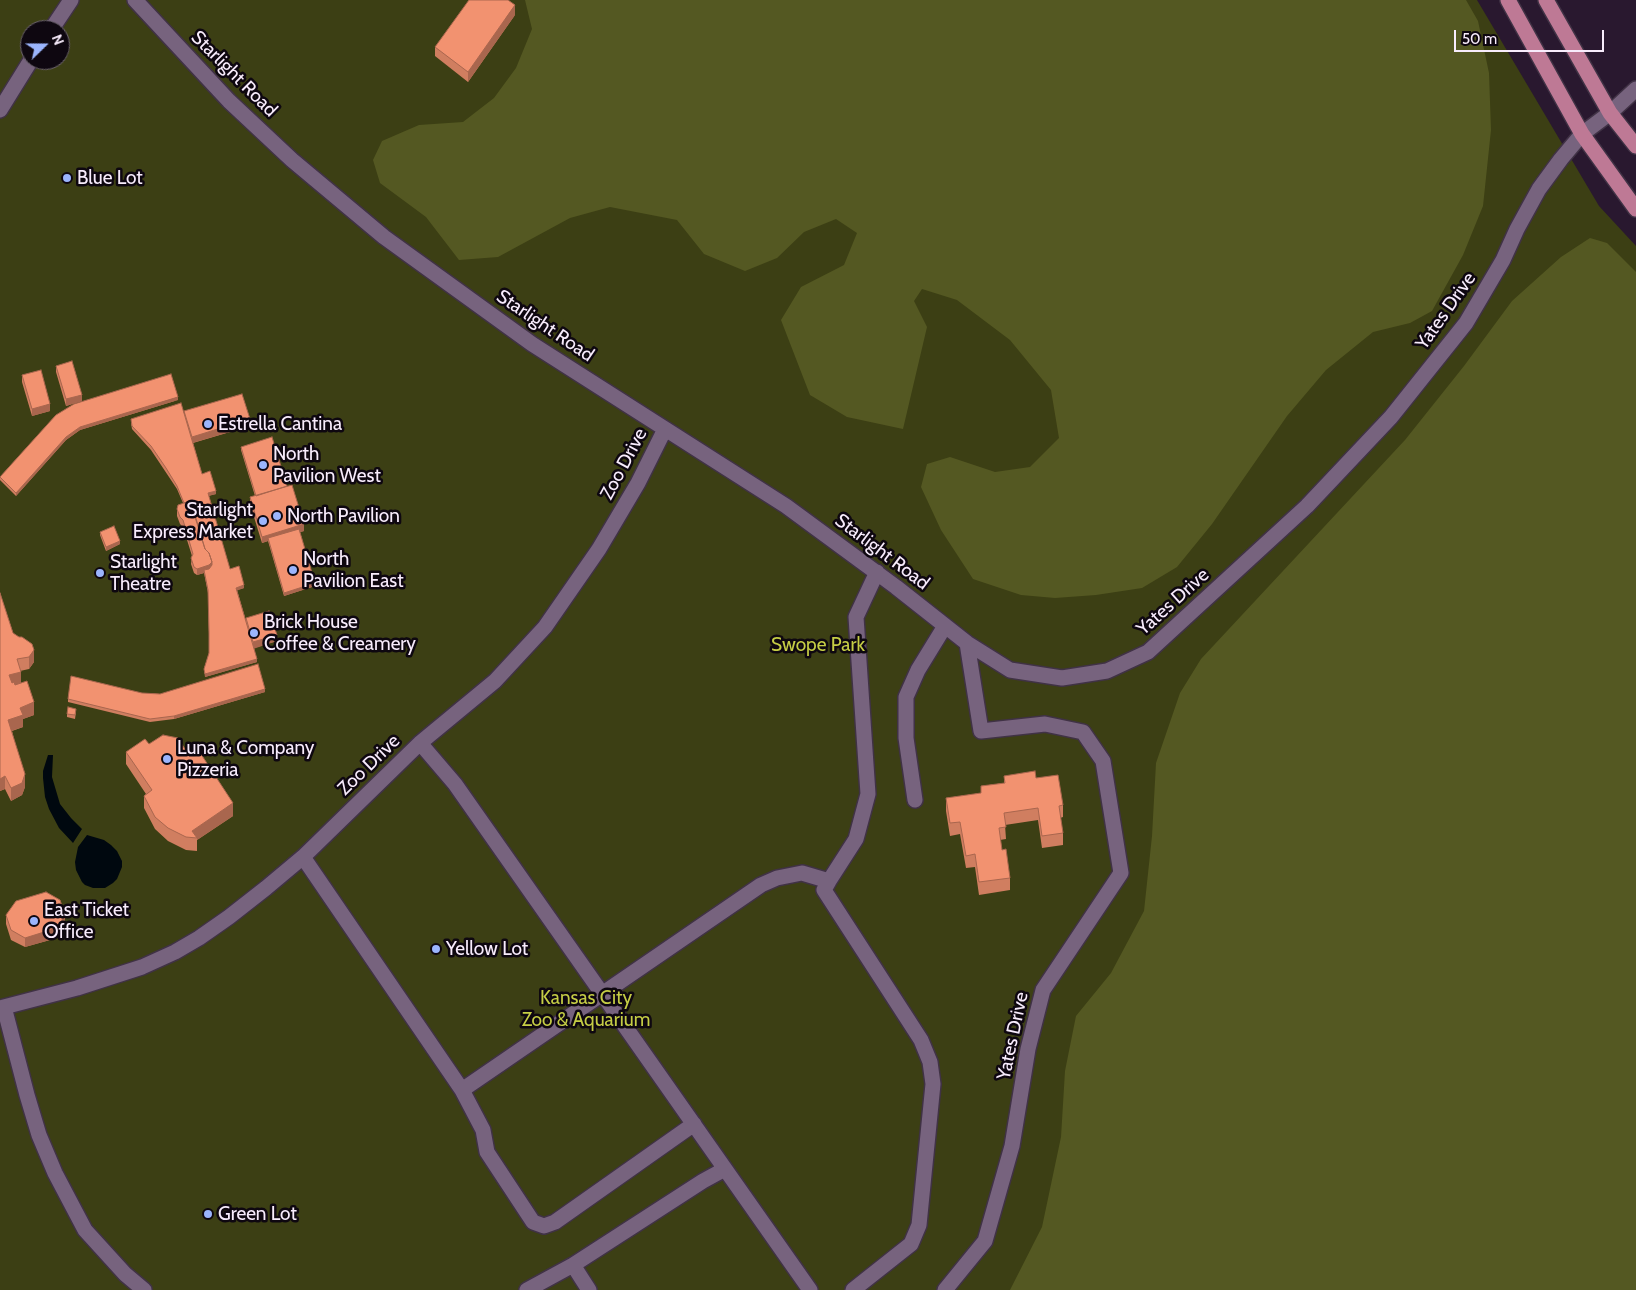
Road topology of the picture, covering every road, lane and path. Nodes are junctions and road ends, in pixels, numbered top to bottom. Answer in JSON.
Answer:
{"nodes":[{"id":1,"x":71,"y":0,"type":"edge"},
{"id":2,"x":135,"y":0,"type":"edge"},
{"id":3,"x":1508,"y":0,"type":"edge"},
{"id":4,"x":1546,"y":0,"type":"edge"},
{"id":5,"x":58,"y":20,"type":"edge"},
{"id":6,"x":25,"y":70,"type":"edge"},
{"id":7,"x":1636,"y":89,"type":"edge"},
{"id":8,"x":0,"y":110,"type":"edge"},
{"id":9,"x":1610,"y":114,"type":"junction"},
{"id":10,"x":1582,"y":134,"type":"junction"},
{"id":11,"x":1636,"y":146,"type":"edge"},
{"id":12,"x":1636,"y":209,"type":"edge"},
{"id":13,"x":665,"y":429,"type":"junction"},
{"id":14,"x":876,"y":572,"type":"junction"},
{"id":15,"x":945,"y":626,"type":"junction"},
{"id":16,"x":966,"y":643,"type":"junction"},
{"id":17,"x":420,"y":743,"type":"junction"},
{"id":18,"x":915,"y":800,"type":"dead end"},
{"id":19,"x":303,"y":857,"type":"junction"},
{"id":20,"x":829,"y":881,"type":"junction"},
{"id":21,"x":603,"y":994,"type":"junction"},
{"id":22,"x":2,"y":1007,"type":"edge"},
{"id":23,"x":462,"y":1090,"type":"junction"},
{"id":24,"x":694,"y":1124,"type":"junction"},
{"id":25,"x":725,"y":1169,"type":"junction"},
{"id":26,"x":573,"y":1265,"type":"junction"},
{"id":27,"x":144,"y":1290,"type":"edge"},
{"id":28,"x":527,"y":1290,"type":"edge"},
{"id":29,"x":589,"y":1290,"type":"edge"},
{"id":30,"x":810,"y":1290,"type":"edge"},
{"id":31,"x":853,"y":1290,"type":"edge"},
{"id":32,"x":945,"y":1290,"type":"edge"}],
"edges":[{"from":1,"to":5,"type":"street"},
{"from":2,"to":13,"type":"street","name":"Starlight Road"},
{"from":3,"to":10,"type":"main road"},
{"from":4,"to":9,"type":"main road"},
{"from":6,"to":8,"type":"street"},
{"from":7,"to":9,"type":"street","name":"Yates Drive"},
{"from":9,"to":10,"type":"street","name":"Yates Drive"},
{"from":9,"to":11,"type":"main road"},
{"from":10,"to":12,"type":"main road"},
{"from":10,"to":16,"type":"street","name":"Yates Drive"},
{"from":13,"to":14,"type":"street","name":"Starlight Road"},
{"from":13,"to":17,"type":"street","name":"Zoo Drive"},
{"from":14,"to":15,"type":"street","name":"Starlight Road"},
{"from":14,"to":20,"type":"street"},
{"from":15,"to":16,"type":"street","name":"Starlight Road"},
{"from":15,"to":18,"type":"street"},
{"from":16,"to":32,"type":"street","name":"Yates Drive"},
{"from":17,"to":19,"type":"street","name":"Zoo Drive"},
{"from":17,"to":21,"type":"street"},
{"from":19,"to":22,"type":"street","name":"Zoo Drive"},
{"from":19,"to":23,"type":"street"},
{"from":20,"to":21,"type":"street"},
{"from":20,"to":31,"type":"street"},
{"from":21,"to":23,"type":"street"},
{"from":21,"to":24,"type":"street"},
{"from":22,"to":27,"type":"street"},
{"from":23,"to":24,"type":"street"},
{"from":24,"to":25,"type":"street"},
{"from":25,"to":26,"type":"street"},
{"from":25,"to":30,"type":"street"},
{"from":26,"to":28,"type":"street"},
{"from":26,"to":29,"type":"street"}]}
